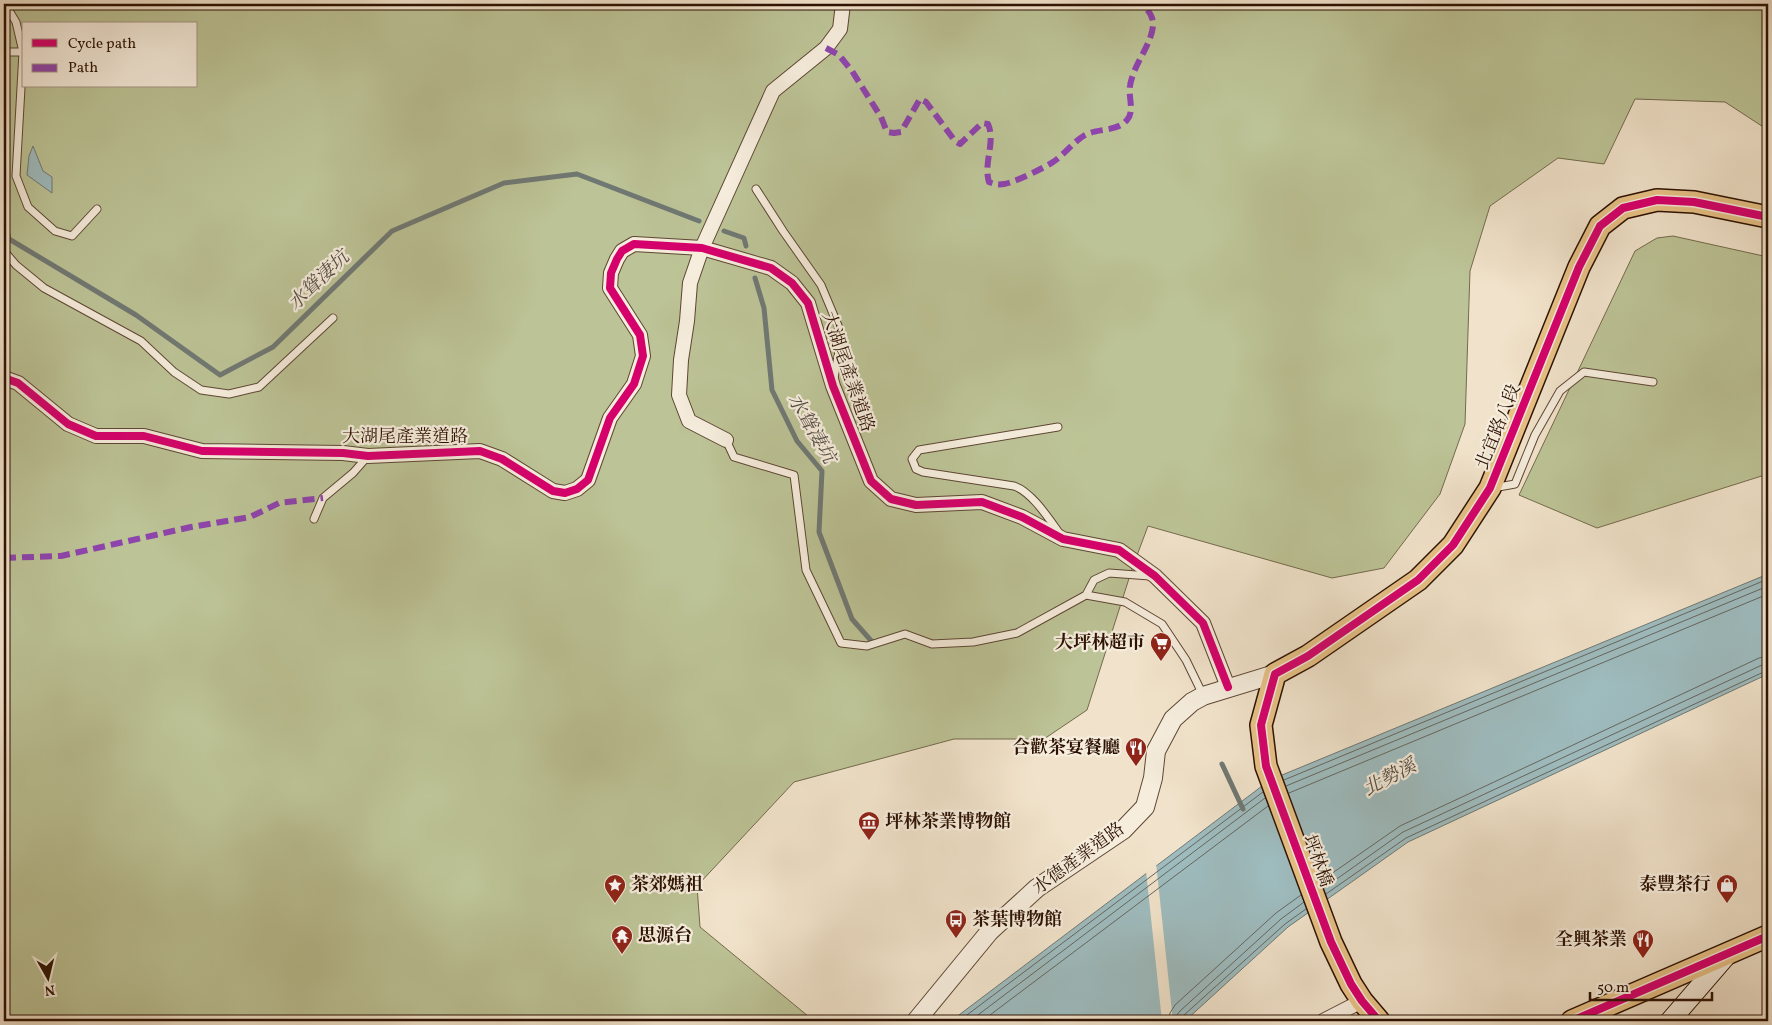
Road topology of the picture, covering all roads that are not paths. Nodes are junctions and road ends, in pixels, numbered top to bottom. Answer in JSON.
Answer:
{"nodes":[{"id":1,"x":5,"y":4,"type":"edge"},
{"id":2,"x":843,"y":4,"type":"edge"},
{"id":3,"x":22,"y":48,"type":"edge"},
{"id":4,"x":4,"y":52,"type":"edge"},
{"id":5,"x":22,"y":52,"type":"edge"},
{"id":6,"x":22,"y":70,"type":"edge"},
{"id":7,"x":756,"y":189,"type":"dead end"},
{"id":8,"x":97,"y":209,"type":"dead end"},
{"id":9,"x":1768,"y":217,"type":"edge"},
{"id":10,"x":702,"y":248,"type":"junction"},
{"id":11,"x":4,"y":251,"type":"edge"},
{"id":12,"x":333,"y":318,"type":"dead end"},
{"id":13,"x":4,"y":378,"type":"edge"},
{"id":14,"x":1653,"y":382,"type":"dead end"},
{"id":15,"x":833,"y":386,"type":"junction"},
{"id":16,"x":1058,"y":427,"type":"dead end"},
{"id":17,"x":726,"y":440,"type":"joint"},
{"id":18,"x":368,"y":456,"type":"junction"},
{"id":19,"x":1490,"y":488,"type":"junction"},
{"id":20,"x":314,"y":519,"type":"dead end"},
{"id":21,"x":1064,"y":539,"type":"junction"},
{"id":22,"x":1155,"y":576,"type":"junction"},
{"id":23,"x":1086,"y":595,"type":"junction"},
{"id":24,"x":1275,"y":674,"type":"junction"},
{"id":25,"x":1228,"y":687,"type":"junction"},
{"id":26,"x":1204,"y":696,"type":"junction"},
{"id":27,"x":1768,"y":936,"type":"edge"},
{"id":28,"x":1728,"y":955,"type":"junction"},
{"id":29,"x":1362,"y":1001,"type":"junction"},
{"id":30,"x":916,"y":1021,"type":"edge"},
{"id":31,"x":1323,"y":1021,"type":"edge"},
{"id":32,"x":1379,"y":1021,"type":"edge"},
{"id":33,"x":1572,"y":1021,"type":"edge"},
{"id":34,"x":1670,"y":1021,"type":"edge"}],
"edges":[{"from":1,"to":3,"type":"lane"},
{"from":2,"to":10,"type":"street"},
{"from":4,"to":5,"type":"lane"},
{"from":6,"to":8,"type":"lane"},
{"from":7,"to":15,"type":"lane"},
{"from":9,"to":19,"type":"main road","name":"北宜路八段"},
{"from":10,"to":15,"type":"street","name":"大湖尾產業道路"},
{"from":10,"to":17,"type":"street"},
{"from":10,"to":18,"type":"street","name":"大湖尾產業道路"},
{"from":11,"to":12,"type":"lane"},
{"from":13,"to":18,"type":"street","name":"大湖尾產業道路"},
{"from":14,"to":19,"type":"lane"},
{"from":15,"to":21,"type":"street","name":"大湖尾產業道路"},
{"from":16,"to":21,"type":"lane"},
{"from":17,"to":23,"type":"lane"},
{"from":18,"to":20,"type":"lane"},
{"from":19,"to":24,"type":"main road","name":"北宜路八段"},
{"from":21,"to":22,"type":"street","name":"大湖尾產業道路"},
{"from":22,"to":23,"type":"lane"},
{"from":22,"to":25,"type":"street","name":"大湖尾產業道路"},
{"from":23,"to":26,"type":"lane"},
{"from":24,"to":25,"type":"street","name":"水德產業道路"},
{"from":24,"to":29,"type":"main road","name":"坪林橋"},
{"from":25,"to":26,"type":"street","name":"水德產業道路"},
{"from":26,"to":30,"type":"street","name":"水德產業道路"},
{"from":27,"to":28,"type":"main road"},
{"from":28,"to":33,"type":"main road"},
{"from":28,"to":34,"type":"main road"},
{"from":29,"to":31,"type":"street"},
{"from":29,"to":32,"type":"main road"}]}
